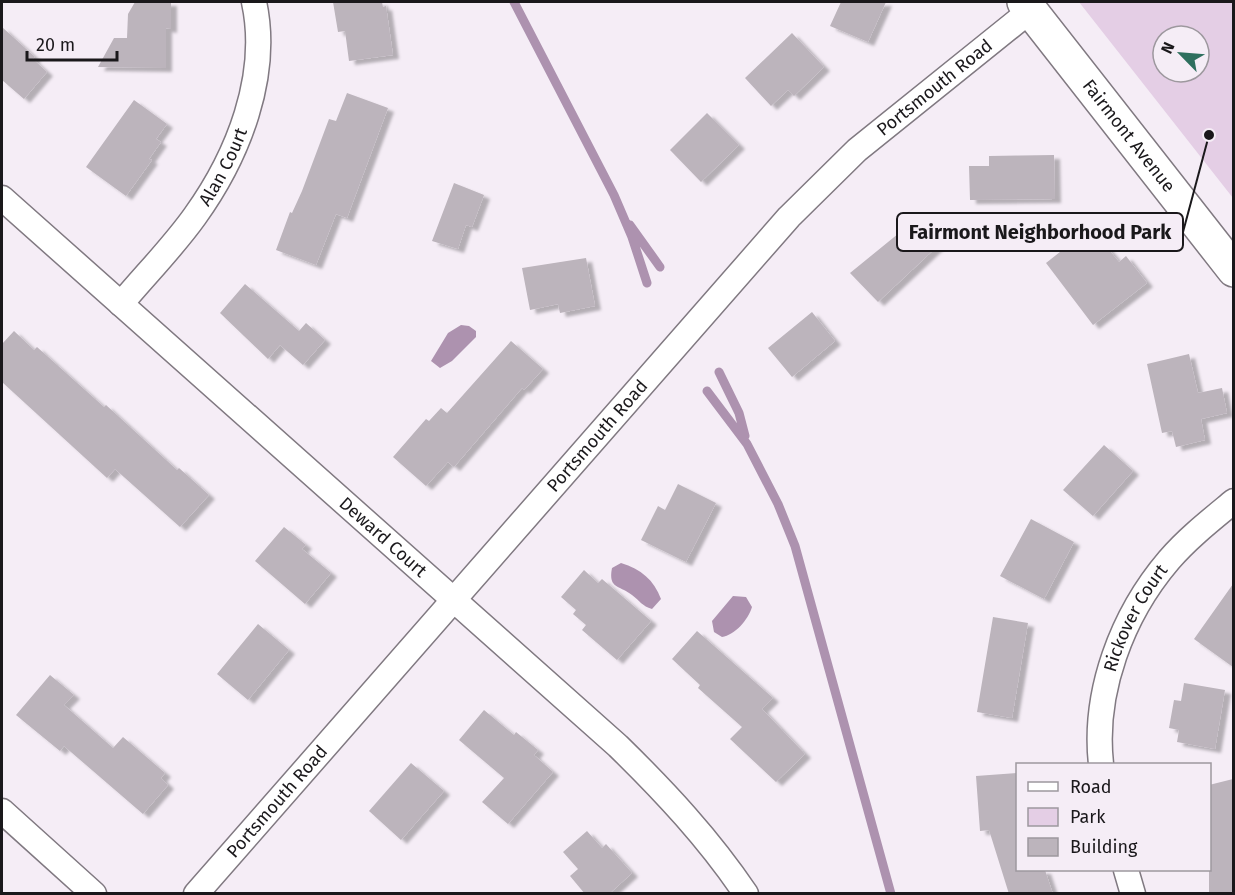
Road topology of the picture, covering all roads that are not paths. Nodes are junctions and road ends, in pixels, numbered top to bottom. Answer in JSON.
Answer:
{"nodes":[{"id":1,"x":254,"y":2,"type":"edge"},
{"id":2,"x":1027,"y":6,"type":"edge"},
{"id":3,"x":2,"y":198,"type":"edge"},
{"id":4,"x":1233,"y":270,"type":"edge"},
{"id":5,"x":121,"y":304,"type":"junction"},
{"id":6,"x":1233,"y":501,"type":"edge"},
{"id":7,"x":453,"y":600,"type":"junction"},
{"id":8,"x":1101,"y":763,"type":"edge"},
{"id":9,"x":2,"y":812,"type":"edge"},
{"id":10,"x":1126,"y":871,"type":"edge"},
{"id":11,"x":94,"y":894,"type":"edge"},
{"id":12,"x":196,"y":894,"type":"edge"},
{"id":13,"x":746,"y":894,"type":"edge"},
{"id":14,"x":1133,"y":894,"type":"edge"}],
"edges":[{"from":1,"to":5,"type":"street","name":"Alan Court"},
{"from":2,"to":4,"type":"street","name":"Fairmont Avenue"},
{"from":2,"to":7,"type":"street","name":"Portsmouth Road"},
{"from":3,"to":5,"type":"street","name":"Deward Court"},
{"from":5,"to":7,"type":"street","name":"Deward Court"},
{"from":6,"to":8,"type":"street","name":"Rickover Court"},
{"from":7,"to":12,"type":"street","name":"Portsmouth Road"},
{"from":7,"to":13,"type":"street","name":"Deward Court"},
{"from":9,"to":11,"type":"street"},
{"from":10,"to":14,"type":"street"}]}
